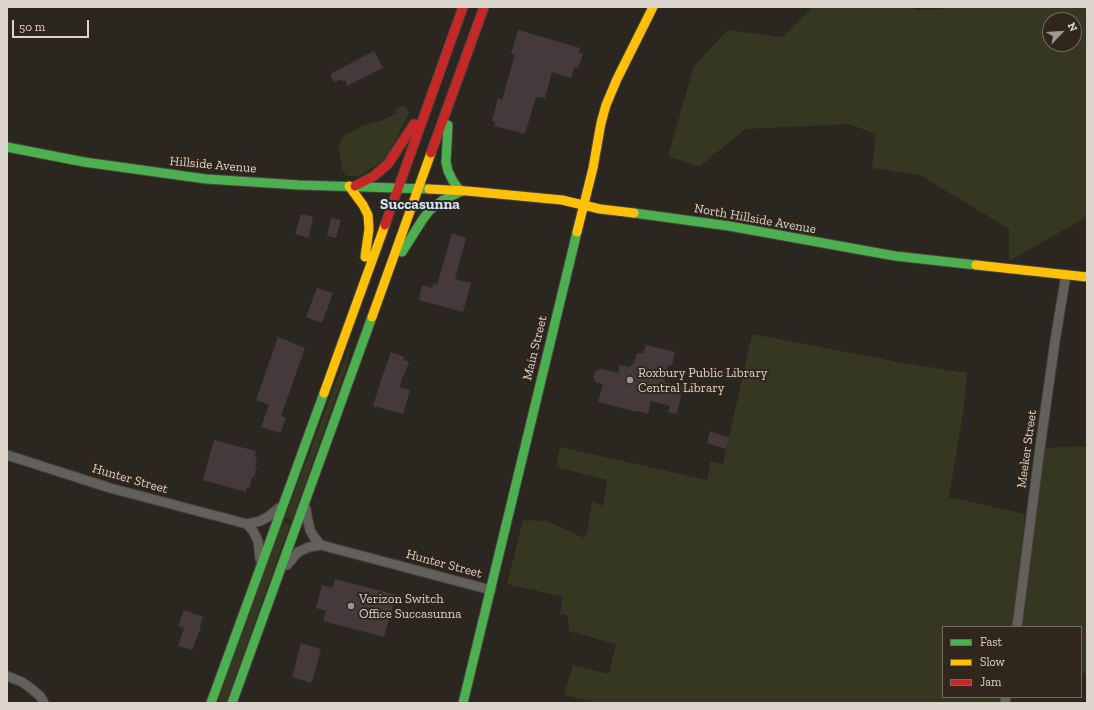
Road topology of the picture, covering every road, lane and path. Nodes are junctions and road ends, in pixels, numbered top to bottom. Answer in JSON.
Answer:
{"nodes":[{"id":1,"x":463,"y":7,"type":"edge"},
{"id":2,"x":484,"y":7,"type":"edge"},
{"id":3,"x":653,"y":7,"type":"edge"},
{"id":4,"x":451,"y":100,"type":"junction"},
{"id":5,"x":428,"y":106,"type":"junction"},
{"id":6,"x":7,"y":147,"type":"edge"},
{"id":7,"x":352,"y":186,"type":"junction"},
{"id":8,"x":399,"y":187,"type":"junction"},
{"id":9,"x":418,"y":188,"type":"junction"},
{"id":10,"x":462,"y":191,"type":"junction"},
{"id":11,"x":584,"y":205,"type":"junction"},
{"id":12,"x":1066,"y":275,"type":"junction"},
{"id":13,"x":1087,"y":277,"type":"edge"},
{"id":14,"x":384,"y":283,"type":"junction"},
{"id":15,"x":360,"y":293,"type":"junction"},
{"id":16,"x":7,"y":455,"type":"edge"},
{"id":17,"x":307,"y":495,"type":"junction"},
{"id":18,"x":284,"y":501,"type":"junction"},
{"id":19,"x":247,"y":524,"type":"junction"},
{"id":20,"x":321,"y":545,"type":"junction"},
{"id":21,"x":261,"y":567,"type":"junction"},
{"id":22,"x":278,"y":577,"type":"junction"},
{"id":23,"x":491,"y":590,"type":"junction"},
{"id":24,"x":1017,"y":626,"type":"edge"},
{"id":25,"x":7,"y":676,"type":"edge"},
{"id":26,"x":44,"y":703,"type":"edge"},
{"id":27,"x":211,"y":703,"type":"edge"},
{"id":28,"x":232,"y":703,"type":"edge"},
{"id":29,"x":463,"y":703,"type":"edge"}],
"edges":[{"from":1,"to":5,"type":"main road"},
{"from":2,"to":4,"type":"main road"},
{"from":3,"to":11,"type":"main road","name":"Main Street"},
{"from":4,"to":9,"type":"main road"},
{"from":4,"to":10,"type":"main road"},
{"from":5,"to":7,"type":"main road"},
{"from":5,"to":8,"type":"main road"},
{"from":6,"to":7,"type":"main road","name":"Hillside Avenue"},
{"from":7,"to":8,"type":"main road","name":"Hillside Avenue"},
{"from":7,"to":15,"type":"main road"},
{"from":8,"to":9,"type":"main road","name":"Hillside Avenue"},
{"from":8,"to":15,"type":"main road"},
{"from":9,"to":10,"type":"main road","name":"North Hillside Avenue"},
{"from":9,"to":14,"type":"main road"},
{"from":10,"to":11,"type":"main road","name":"North Hillside Avenue"},
{"from":10,"to":14,"type":"main road"},
{"from":11,"to":12,"type":"main road","name":"North Hillside Avenue"},
{"from":11,"to":23,"type":"main road","name":"Main Street"},
{"from":12,"to":13,"type":"main road","name":"North Hillside Avenue"},
{"from":12,"to":24,"type":"street","name":"Meeker Street"},
{"from":14,"to":17,"type":"main road"},
{"from":15,"to":18,"type":"main road"},
{"from":16,"to":19,"type":"street","name":"Hunter Street"},
{"from":17,"to":20,"type":"street"},
{"from":17,"to":22,"type":"main road"},
{"from":18,"to":19,"type":"street"},
{"from":18,"to":21,"type":"main road"},
{"from":19,"to":21,"type":"street"},
{"from":20,"to":22,"type":"street"},
{"from":20,"to":23,"type":"street","name":"Hunter Street"},
{"from":21,"to":27,"type":"main road"},
{"from":22,"to":28,"type":"main road"},
{"from":23,"to":29,"type":"main road","name":"Main Street"},
{"from":25,"to":26,"type":"street"}]}
